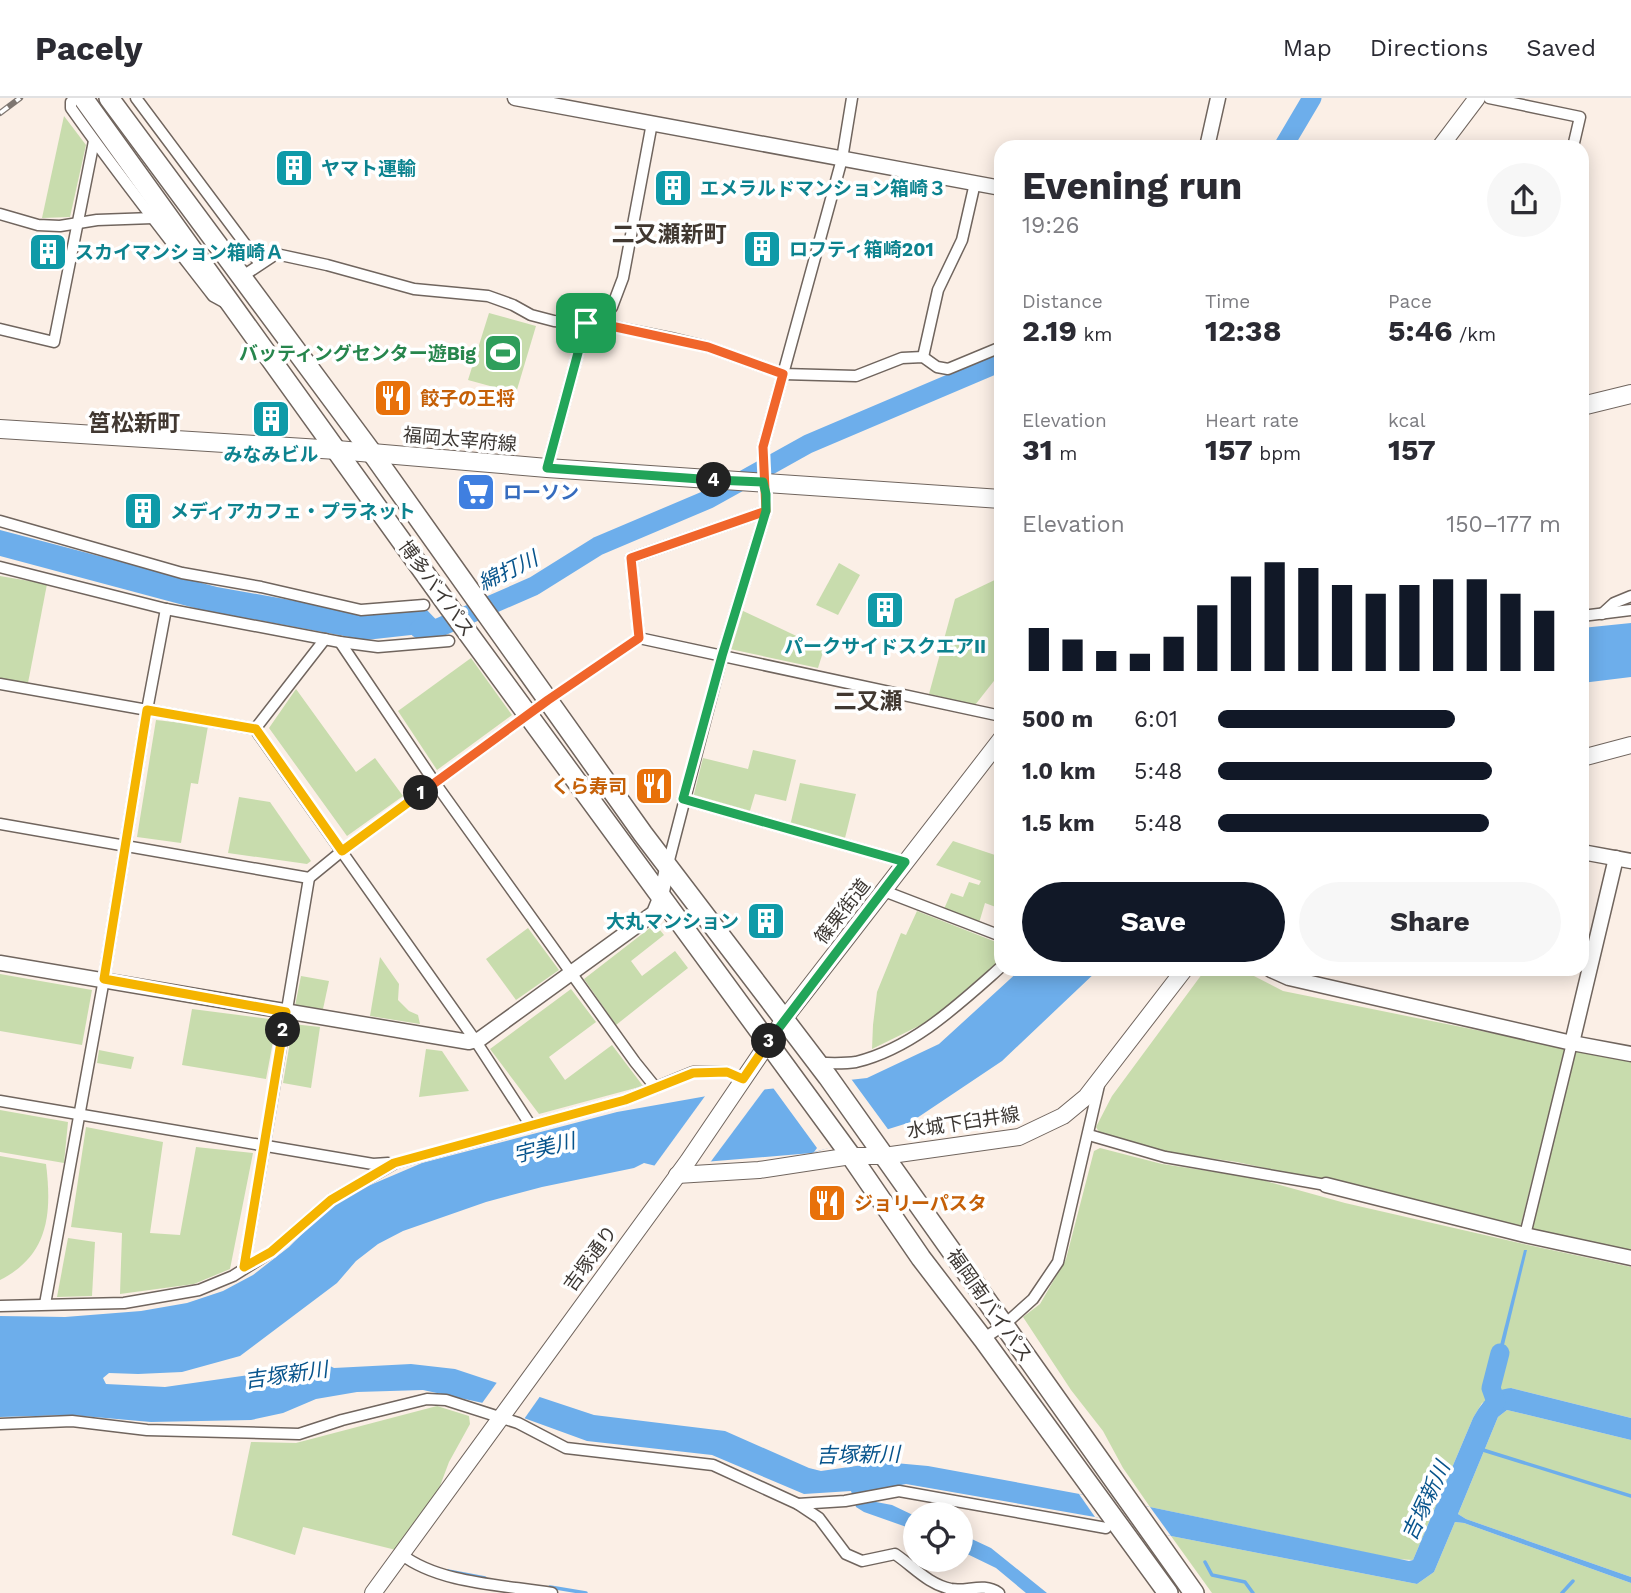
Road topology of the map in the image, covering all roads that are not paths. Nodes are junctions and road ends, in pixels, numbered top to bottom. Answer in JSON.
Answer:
{"nodes":[{"id":1,"x":109,"y":98,"type":"edge"},
{"id":2,"x":136,"y":98,"type":"edge"},
{"id":3,"x":515,"y":98,"type":"edge"},
{"id":4,"x":852,"y":98,"type":"edge"},
{"id":5,"x":1218,"y":98,"type":"edge"},
{"id":6,"x":1477,"y":98,"type":"edge"},
{"id":7,"x":1489,"y":98,"type":"edge"},
{"id":8,"x":77,"y":100,"type":"edge"},
{"id":9,"x":652,"y":123,"type":"junction"},
{"id":10,"x":1209,"y":140,"type":"edge"},
{"id":11,"x":1445,"y":140,"type":"edge"},
{"id":12,"x":1575,"y":140,"type":"edge"},
{"id":13,"x":94,"y":141,"type":"junction"},
{"id":14,"x":842,"y":159,"type":"junction"},
{"id":15,"x":975,"y":183,"type":"junction"},
{"id":16,"x":994,"y":187,"type":"edge"},
{"id":17,"x":0,"y":214,"type":"edge"},
{"id":18,"x":153,"y":218,"type":"junction"},
{"id":19,"x":77,"y":223,"type":"junction"},
{"id":20,"x":260,"y":264,"type":"junction"},
{"id":21,"x":240,"y":278,"type":"junction"},
{"id":22,"x":236,"y":308,"type":"junction"},
{"id":23,"x":589,"y":324,"type":"junction"},
{"id":24,"x":0,"y":329,"type":"edge"},
{"id":25,"x":994,"y":350,"type":"edge"},
{"id":26,"x":923,"y":357,"type":"junction"},
{"id":27,"x":783,"y":374,"type":"junction"},
{"id":28,"x":1631,"y":394,"type":"edge"},
{"id":29,"x":1589,"y":404,"type":"edge"},
{"id":30,"x":0,"y":429,"type":"edge"},
{"id":31,"x":337,"y":450,"type":"junction"},
{"id":32,"x":372,"y":453,"type":"junction"},
{"id":33,"x":547,"y":468,"type":"junction"},
{"id":34,"x":765,"y":488,"type":"junction"},
{"id":35,"x":994,"y":499,"type":"edge"},
{"id":36,"x":766,"y":511,"type":"junction"},
{"id":37,"x":0,"y":521,"type":"edge"},
{"id":38,"x":0,"y":567,"type":"edge"},
{"id":39,"x":1631,"y":596,"type":"edge"},
{"id":40,"x":424,"y":606,"type":"dead end"},
{"id":41,"x":166,"y":609,"type":"junction"},
{"id":42,"x":1631,"y":610,"type":"edge"},
{"id":43,"x":1602,"y":614,"type":"junction"},
{"id":44,"x":1589,"y":615,"type":"edge"},
{"id":45,"x":639,"y":638,"type":"junction"},
{"id":46,"x":325,"y":639,"type":"junction"},
{"id":47,"x":449,"y":641,"type":"dead end"},
{"id":48,"x":340,"y":642,"type":"junction"},
{"id":49,"x":722,"y":656,"type":"junction"},
{"id":50,"x":0,"y":684,"type":"edge"},
{"id":51,"x":548,"y":700,"type":"junction"},
{"id":52,"x":147,"y":710,"type":"junction"},
{"id":53,"x":529,"y":713,"type":"junction"},
{"id":54,"x":994,"y":714,"type":"edge"},
{"id":55,"x":256,"y":729,"type":"junction"},
{"id":56,"x":1631,"y":745,"type":"edge"},
{"id":57,"x":994,"y":748,"type":"edge"},
{"id":58,"x":1589,"y":756,"type":"edge"},
{"id":59,"x":435,"y":783,"type":"junction"},
{"id":60,"x":683,"y":799,"type":"junction"},
{"id":61,"x":0,"y":824,"type":"edge"},
{"id":62,"x":126,"y":845,"type":"junction"},
{"id":63,"x":342,"y":851,"type":"junction"},
{"id":64,"x":1589,"y":853,"type":"edge"},
{"id":65,"x":1624,"y":860,"type":"edge"},
{"id":66,"x":905,"y":862,"type":"junction"},
{"id":67,"x":668,"y":864,"type":"junction"},
{"id":68,"x":310,"y":878,"type":"junction"},
{"id":69,"x":884,"y":891,"type":"junction"},
{"id":70,"x":661,"y":896,"type":"junction"},
{"id":71,"x":994,"y":933,"type":"edge"},
{"id":72,"x":0,"y":963,"type":"edge"},
{"id":73,"x":572,"y":973,"type":"junction"},
{"id":74,"x":994,"y":973,"type":"edge"},
{"id":75,"x":1180,"y":976,"type":"edge"},
{"id":76,"x":1284,"y":976,"type":"edge"},
{"id":77,"x":104,"y":979,"type":"junction"},
{"id":78,"x":286,"y":1012,"type":"junction"},
{"id":79,"x":785,"y":1018,"type":"junction"},
{"id":80,"x":475,"y":1040,"type":"junction"},
{"id":81,"x":767,"y":1043,"type":"junction"},
{"id":82,"x":1572,"y":1043,"type":"junction"},
{"id":83,"x":1631,"y":1054,"type":"edge"},
{"id":84,"x":823,"y":1070,"type":"junction"},
{"id":85,"x":743,"y":1079,"type":"junction"},
{"id":86,"x":1100,"y":1082,"type":"junction"},
{"id":87,"x":656,"y":1088,"type":"junction"},
{"id":88,"x":0,"y":1101,"type":"edge"},
{"id":89,"x":80,"y":1115,"type":"junction"},
{"id":90,"x":531,"y":1126,"type":"junction"},
{"id":91,"x":1089,"y":1135,"type":"junction"},
{"id":92,"x":264,"y":1144,"type":"junction"},
{"id":93,"x":848,"y":1153,"type":"junction"},
{"id":94,"x":884,"y":1156,"type":"junction"},
{"id":95,"x":394,"y":1163,"type":"junction"},
{"id":96,"x":677,"y":1175,"type":"junction"},
{"id":97,"x":1326,"y":1185,"type":"joint"},
{"id":98,"x":1525,"y":1235,"type":"junction"},
{"id":99,"x":1631,"y":1258,"type":"edge"},
{"id":100,"x":244,"y":1267,"type":"junction"},
{"id":101,"x":45,"y":1304,"type":"junction"},
{"id":102,"x":0,"y":1306,"type":"edge"},
{"id":103,"x":1004,"y":1325,"type":"junction"},
{"id":104,"x":983,"y":1339,"type":"junction"},
{"id":105,"x":499,"y":1418,"type":"junction"},
{"id":106,"x":0,"y":1424,"type":"edge"},
{"id":107,"x":798,"y":1504,"type":"junction"},
{"id":108,"x":1115,"y":1530,"type":"junction"},
{"id":109,"x":401,"y":1554,"type":"junction"},
{"id":110,"x":373,"y":1593,"type":"edge"},
{"id":111,"x":552,"y":1593,"type":"edge"},
{"id":112,"x":999,"y":1593,"type":"edge"},
{"id":113,"x":1168,"y":1593,"type":"edge"},
{"id":114,"x":1194,"y":1593,"type":"edge"}],
"edges":[{"from":1,"to":21,"type":"highway","name":"博多バイパス"},
{"from":2,"to":20,"type":"street"},
{"from":3,"to":9,"type":"street"},
{"from":4,"to":14,"type":"street"},
{"from":5,"to":10,"type":"street"},
{"from":6,"to":11,"type":"main road"},
{"from":7,"to":12,"type":"street"},
{"from":8,"to":13,"type":"street"},
{"from":8,"to":22,"type":"highway","name":"博多バイパス"},
{"from":9,"to":14,"type":"street"},
{"from":9,"to":23,"type":"street"},
{"from":13,"to":18,"type":"street"},
{"from":13,"to":19,"type":"street"},
{"from":14,"to":15,"type":"street"},
{"from":14,"to":27,"type":"street"},
{"from":15,"to":16,"type":"street"},
{"from":15,"to":26,"type":"street"},
{"from":17,"to":19,"type":"street"},
{"from":18,"to":19,"type":"street"},
{"from":18,"to":22,"type":"street"},
{"from":19,"to":24,"type":"street"},
{"from":20,"to":21,"type":"street"},
{"from":20,"to":23,"type":"street"},
{"from":21,"to":32,"type":"highway","name":"博多バイパス"},
{"from":22,"to":31,"type":"highway","name":"博多バイパス"},
{"from":23,"to":27,"type":"street"},
{"from":23,"to":33,"type":"street"},
{"from":25,"to":26,"type":"street"},
{"from":26,"to":27,"type":"street"},
{"from":27,"to":34,"type":"street"},
{"from":28,"to":29,"type":"main road"},
{"from":30,"to":31,"type":"main road","name":"福岡太宰府線"},
{"from":31,"to":32,"type":"main road","name":"福岡太宰府線"},
{"from":31,"to":53,"type":"highway","name":"博多バイパス"},
{"from":32,"to":33,"type":"main road","name":"福岡太宰府線"},
{"from":32,"to":51,"type":"highway","name":"博多バイパス"},
{"from":33,"to":34,"type":"main road","name":"福岡太宰府線"},
{"from":34,"to":35,"type":"main road","name":"福岡太宰府線"},
{"from":34,"to":36,"type":"street"},
{"from":36,"to":45,"type":"street"},
{"from":36,"to":49,"type":"street"},
{"from":37,"to":40,"type":"street"},
{"from":38,"to":41,"type":"street"},
{"from":39,"to":43,"type":"street"},
{"from":41,"to":46,"type":"street"},
{"from":41,"to":52,"type":"street"},
{"from":42,"to":43,"type":"street"},
{"from":43,"to":44,"type":"street"},
{"from":45,"to":49,"type":"street"},
{"from":45,"to":51,"type":"street"},
{"from":46,"to":48,"type":"street"},
{"from":46,"to":55,"type":"street"},
{"from":47,"to":48,"type":"street"},
{"from":48,"to":59,"type":"street"},
{"from":49,"to":54,"type":"street"},
{"from":49,"to":60,"type":"street"},
{"from":50,"to":52,"type":"street"},
{"from":51,"to":53,"type":"street"},
{"from":51,"to":67,"type":"highway","name":"博多バイパス"},
{"from":52,"to":55,"type":"street"},
{"from":52,"to":62,"type":"street"},
{"from":53,"to":59,"type":"street"},
{"from":53,"to":70,"type":"highway","name":"博多バイパス"},
{"from":55,"to":63,"type":"street"},
{"from":56,"to":58,"type":"main road"},
{"from":57,"to":66,"type":"main road","name":"篠栗街道"},
{"from":59,"to":63,"type":"street"},
{"from":59,"to":73,"type":"street"},
{"from":60,"to":66,"type":"street"},
{"from":60,"to":67,"type":"street"},
{"from":61,"to":62,"type":"street"},
{"from":62,"to":68,"type":"street"},
{"from":62,"to":77,"type":"street"},
{"from":63,"to":68,"type":"street"},
{"from":63,"to":80,"type":"street"},
{"from":64,"to":65,"type":"street"},
{"from":65,"to":82,"type":"street"},
{"from":66,"to":69,"type":"main road","name":"篠栗街道"},
{"from":67,"to":70,"type":"street"},
{"from":67,"to":79,"type":"highway","name":"博多バイパス"},
{"from":68,"to":78,"type":"street"},
{"from":69,"to":71,"type":"street"},
{"from":69,"to":79,"type":"main road","name":"篠栗街道"},
{"from":70,"to":73,"type":"street"},
{"from":70,"to":81,"type":"highway","name":"博多バイパス"},
{"from":72,"to":77,"type":"street"},
{"from":73,"to":80,"type":"street"},
{"from":73,"to":87,"type":"street"},
{"from":74,"to":84,"type":"street"},
{"from":75,"to":86,"type":"main road","name":"水城下臼井線"},
{"from":76,"to":82,"type":"street"},
{"from":77,"to":78,"type":"street"},
{"from":77,"to":89,"type":"street"},
{"from":78,"to":80,"type":"street"},
{"from":78,"to":92,"type":"street"},
{"from":79,"to":81,"type":"main road","name":"篠栗街道"},
{"from":79,"to":84,"type":"highway","name":"福岡南バイパス"},
{"from":80,"to":90,"type":"street"},
{"from":81,"to":85,"type":"main road"},
{"from":81,"to":93,"type":"highway","name":"福岡南バイパス"},
{"from":82,"to":83,"type":"street"},
{"from":82,"to":98,"type":"street"},
{"from":84,"to":94,"type":"highway","name":"福岡南バイパス"},
{"from":85,"to":87,"type":"street"},
{"from":85,"to":96,"type":"main road","name":"吉塚通り"},
{"from":86,"to":91,"type":"street"},
{"from":86,"to":94,"type":"main road","name":"水城下臼井線"},
{"from":87,"to":90,"type":"street"},
{"from":88,"to":89,"type":"street"},
{"from":89,"to":92,"type":"street"},
{"from":89,"to":101,"type":"street"},
{"from":90,"to":95,"type":"street"},
{"from":91,"to":97,"type":"street"},
{"from":91,"to":103,"type":"street"},
{"from":92,"to":95,"type":"street"},
{"from":92,"to":100,"type":"street"},
{"from":93,"to":94,"type":"main road","name":"水城下臼井線"},
{"from":93,"to":96,"type":"main road","name":"水城下臼井線"},
{"from":93,"to":104,"type":"highway","name":"福岡南バイパス"},
{"from":94,"to":103,"type":"highway","name":"福岡南バイパス"},
{"from":95,"to":100,"type":"street"},
{"from":96,"to":105,"type":"main road","name":"吉塚通り"},
{"from":97,"to":98,"type":"street"},
{"from":98,"to":99,"type":"street"},
{"from":100,"to":101,"type":"street"},
{"from":101,"to":102,"type":"street"},
{"from":103,"to":104,"type":"street"},
{"from":103,"to":114,"type":"highway","name":"福岡南バイパス"},
{"from":104,"to":108,"type":"highway","name":"福岡南バイパス"},
{"from":105,"to":106,"type":"street"},
{"from":105,"to":107,"type":"street"},
{"from":105,"to":109,"type":"main road"},
{"from":107,"to":108,"type":"street"},
{"from":107,"to":112,"type":"street"},
{"from":108,"to":113,"type":"highway","name":"福岡南バイパス"},
{"from":109,"to":110,"type":"main road"},
{"from":109,"to":111,"type":"street"}]}
